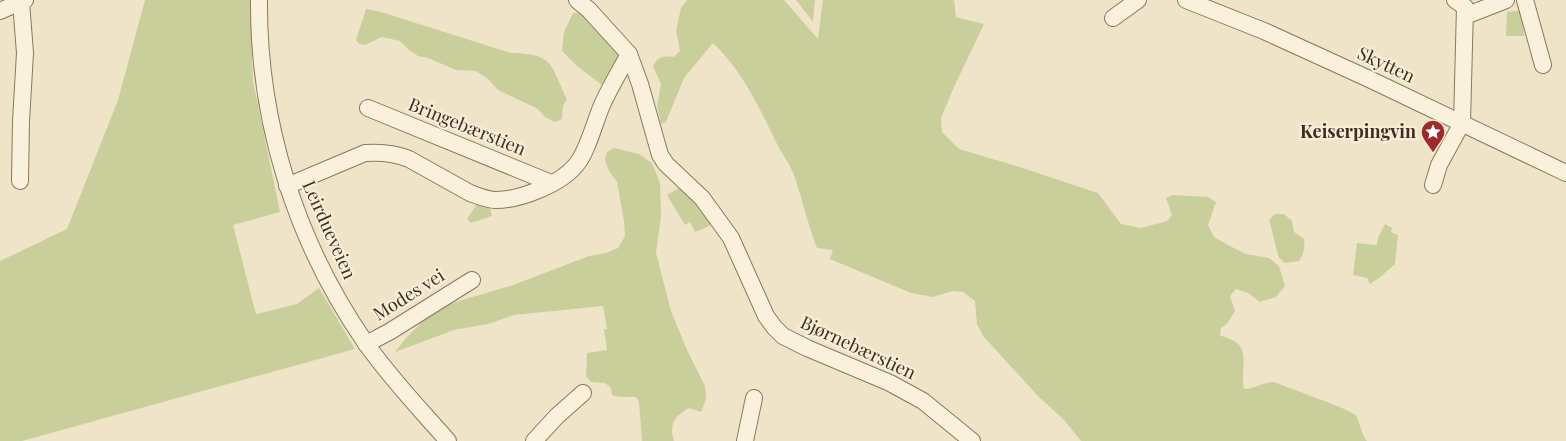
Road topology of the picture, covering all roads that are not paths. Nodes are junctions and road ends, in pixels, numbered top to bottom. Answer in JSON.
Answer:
{"nodes":[{"id":1,"x":259,"y":0,"type":"edge"},
{"id":2,"x":577,"y":0,"type":"edge"},
{"id":3,"x":1138,"y":0,"type":"edge"},
{"id":4,"x":1186,"y":0,"type":"edge"},
{"id":5,"x":1506,"y":0,"type":"edge"},
{"id":6,"x":1525,"y":0,"type":"edge"},
{"id":7,"x":23,"y":1,"type":"edge"},
{"id":8,"x":1461,"y":8,"type":"edge"},
{"id":9,"x":0,"y":11,"type":"edge"},
{"id":10,"x":1113,"y":18,"type":"dead end"},
{"id":11,"x":629,"y":54,"type":"junction"},
{"id":12,"x":1543,"y":65,"type":"dead end"},
{"id":13,"x":368,"y":108,"type":"dead end"},
{"id":14,"x":1462,"y":123,"type":"junction"},
{"id":15,"x":1566,"y":173,"type":"edge"},
{"id":16,"x":20,"y":181,"type":"dead end"},
{"id":17,"x":550,"y":183,"type":"junction"},
{"id":18,"x":1433,"y":185,"type":"dead end"},
{"id":19,"x":287,"y":186,"type":"junction"},
{"id":20,"x":472,"y":280,"type":"dead end"},
{"id":21,"x":366,"y":344,"type":"junction"},
{"id":22,"x":583,"y":393,"type":"dead end"},
{"id":23,"x":754,"y":398,"type":"dead end"},
{"id":24,"x":448,"y":441,"type":"edge"},
{"id":25,"x":534,"y":441,"type":"edge"},
{"id":26,"x":745,"y":441,"type":"edge"},
{"id":27,"x":972,"y":441,"type":"edge"}],
"edges":[{"from":1,"to":19,"type":"street","name":"Leirdueveien"},
{"from":2,"to":11,"type":"street","name":"Bjørnebærstien"},
{"from":3,"to":10,"type":"street"},
{"from":4,"to":14,"type":"street","name":"Skytten"},
{"from":5,"to":8,"type":"street"},
{"from":6,"to":12,"type":"street"},
{"from":7,"to":9,"type":"street"},
{"from":7,"to":16,"type":"street"},
{"from":8,"to":14,"type":"street"},
{"from":11,"to":17,"type":"street"},
{"from":11,"to":27,"type":"street","name":"Bjørnebærstien"},
{"from":13,"to":17,"type":"street","name":"Bringebærstien"},
{"from":14,"to":15,"type":"street","name":"Skytten"},
{"from":14,"to":18,"type":"street"},
{"from":17,"to":19,"type":"street"},
{"from":19,"to":21,"type":"street","name":"Leirdueveien"},
{"from":20,"to":21,"type":"street","name":"Modes vei"},
{"from":21,"to":24,"type":"street","name":"Leirdueveien"},
{"from":22,"to":25,"type":"street"},
{"from":23,"to":26,"type":"street"}]}
